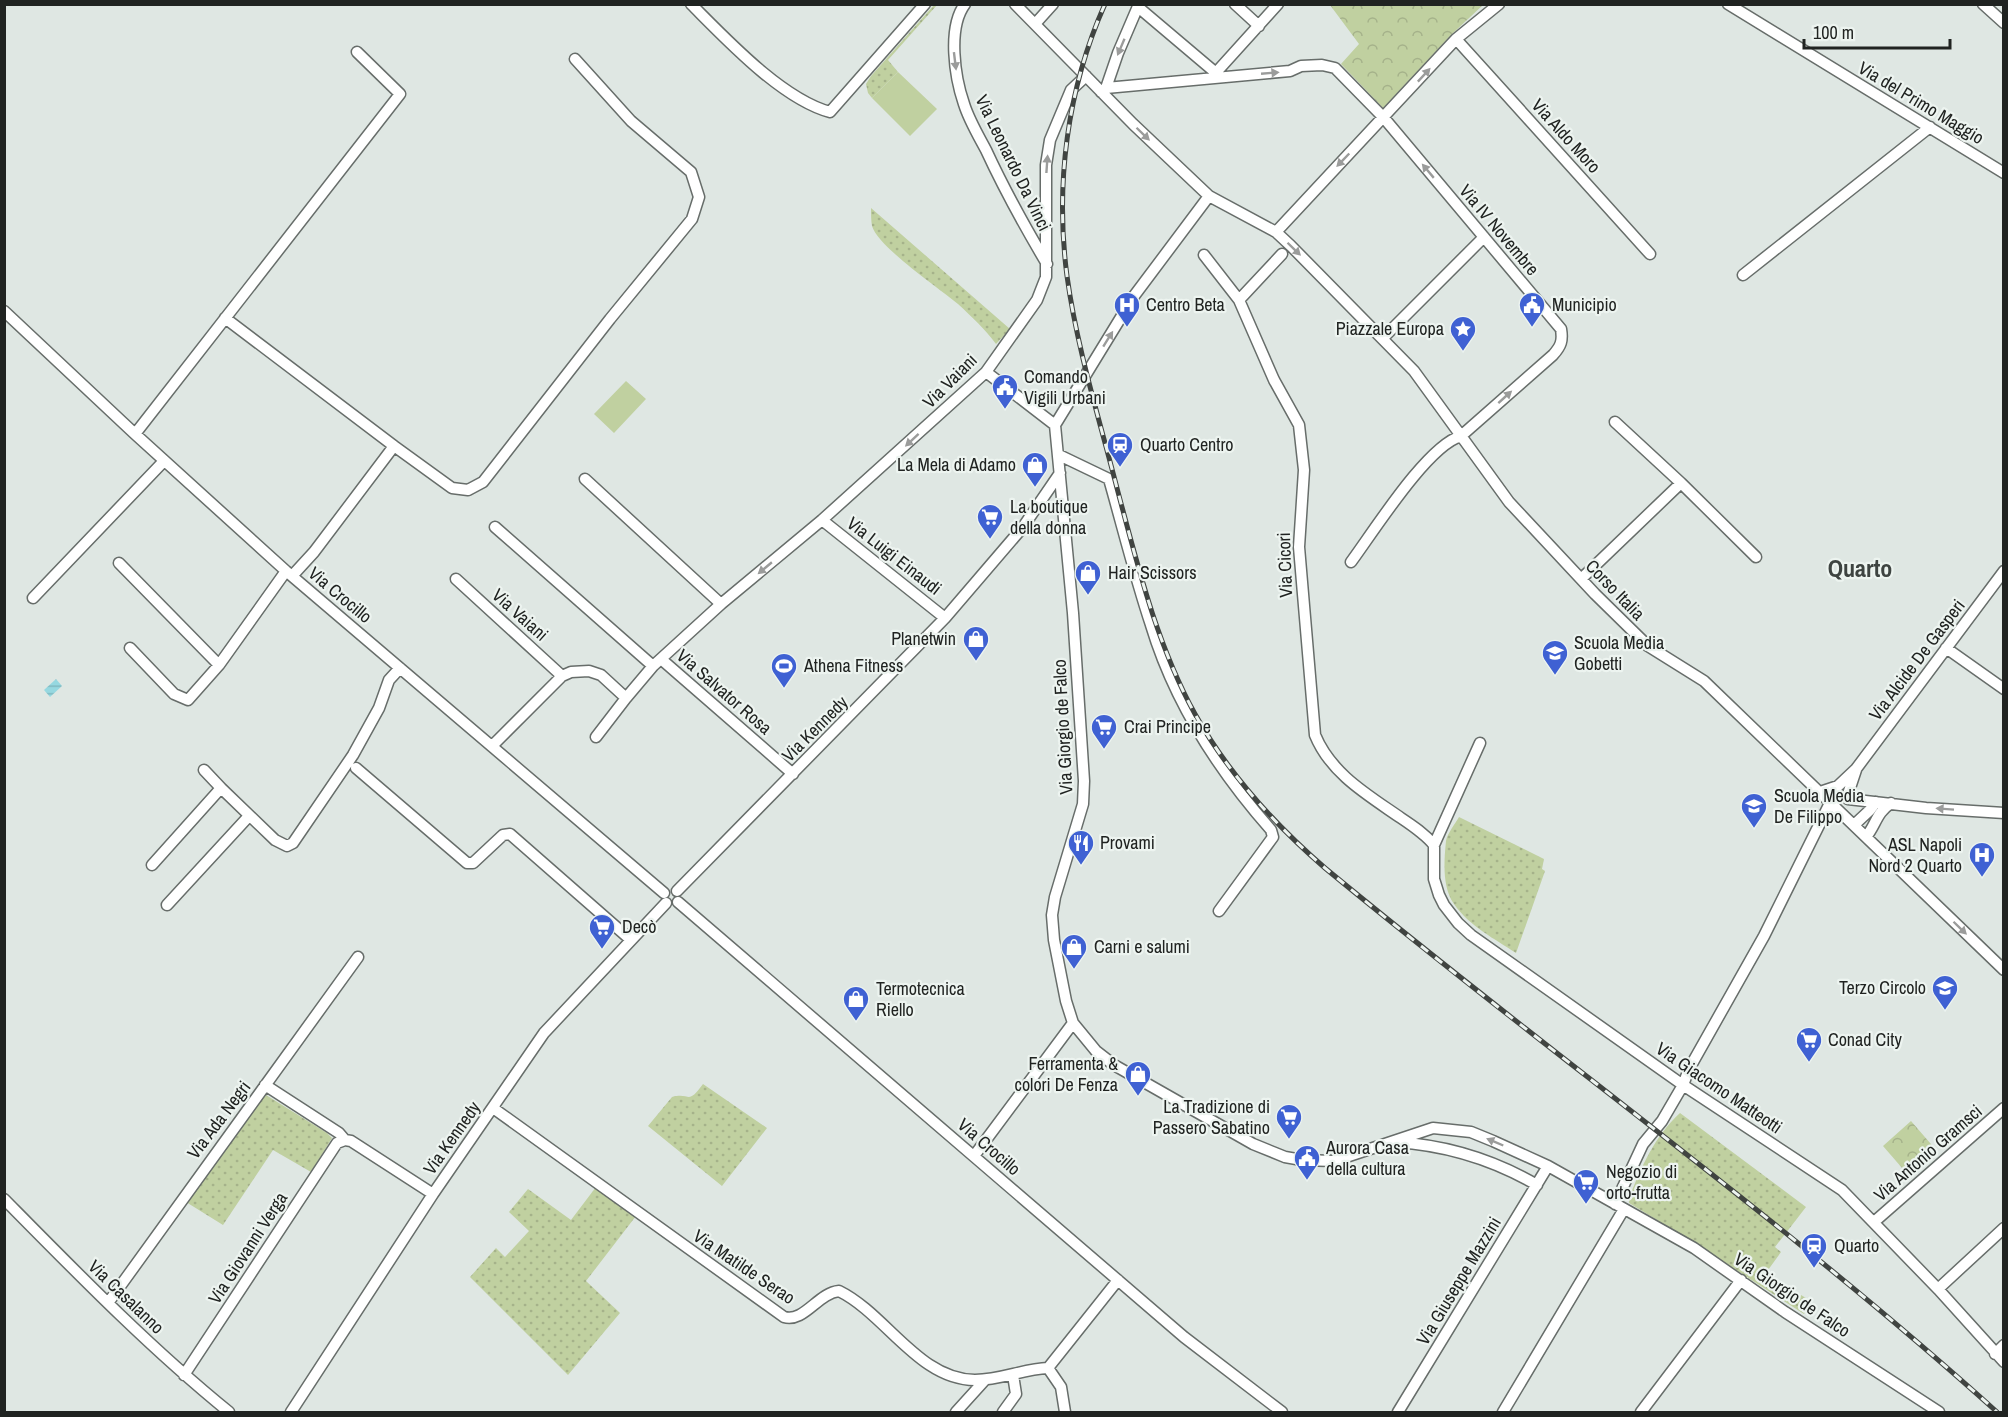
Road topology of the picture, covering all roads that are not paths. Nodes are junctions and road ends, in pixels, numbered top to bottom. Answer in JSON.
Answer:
{"nodes":[{"id":1,"x":691,"y":4,"type":"edge"},
{"id":2,"x":925,"y":4,"type":"edge"},
{"id":3,"x":965,"y":4,"type":"edge"},
{"id":4,"x":1015,"y":4,"type":"edge"},
{"id":5,"x":1053,"y":4,"type":"edge"},
{"id":6,"x":1235,"y":4,"type":"edge"},
{"id":7,"x":1278,"y":4,"type":"edge"},
{"id":8,"x":1499,"y":4,"type":"edge"},
{"id":9,"x":1728,"y":4,"type":"edge"},
{"id":10,"x":1983,"y":4,"type":"edge"},
{"id":11,"x":1139,"y":6,"type":"edge"},
{"id":12,"x":2004,"y":23,"type":"edge"},
{"id":13,"x":1035,"y":24,"type":"junction"},
{"id":14,"x":1259,"y":26,"type":"junction"},
{"id":15,"x":1456,"y":39,"type":"junction"},
{"id":16,"x":357,"y":52,"type":"dead end"},
{"id":17,"x":575,"y":59,"type":"dead end"},
{"id":18,"x":1214,"y":75,"type":"junction"},
{"id":19,"x":1086,"y":76,"type":"junction"},
{"id":20,"x":1104,"y":90,"type":"junction"},
{"id":21,"x":1384,"y":118,"type":"junction"},
{"id":22,"x":1930,"y":127,"type":"junction"},
{"id":23,"x":2004,"y":173,"type":"edge"},
{"id":24,"x":1209,"y":196,"type":"junction"},
{"id":25,"x":1276,"y":232,"type":"junction"},
{"id":26,"x":1484,"y":237,"type":"junction"},
{"id":27,"x":1282,"y":254,"type":"dead end"},
{"id":28,"x":1650,"y":254,"type":"dead end"},
{"id":29,"x":1204,"y":255,"type":"dead end"},
{"id":30,"x":1047,"y":264,"type":"junction"},
{"id":31,"x":1743,"y":275,"type":"dead end"},
{"id":32,"x":1239,"y":300,"type":"junction"},
{"id":33,"x":4,"y":311,"type":"edge"},
{"id":34,"x":225,"y":318,"type":"junction"},
{"id":35,"x":1383,"y":338,"type":"junction"},
{"id":36,"x":986,"y":372,"type":"junction"},
{"id":37,"x":1616,"y":422,"type":"dead end"},
{"id":38,"x":1055,"y":425,"type":"junction"},
{"id":39,"x":135,"y":434,"type":"junction"},
{"id":40,"x":1461,"y":436,"type":"junction"},
{"id":41,"x":394,"y":446,"type":"junction"},
{"id":42,"x":1059,"y":454,"type":"junction"},
{"id":43,"x":164,"y":461,"type":"junction"},
{"id":44,"x":1060,"y":473,"type":"junction"},
{"id":45,"x":585,"y":479,"type":"dead end"},
{"id":46,"x":1681,"y":483,"type":"junction"},
{"id":47,"x":822,"y":520,"type":"junction"},
{"id":48,"x":495,"y":526,"type":"dead end"},
{"id":49,"x":1756,"y":557,"type":"dead end"},
{"id":50,"x":1351,"y":562,"type":"dead end"},
{"id":51,"x":119,"y":563,"type":"dead end"},
{"id":52,"x":2004,"y":571,"type":"edge"},
{"id":53,"x":289,"y":573,"type":"junction"},
{"id":54,"x":456,"y":579,"type":"dead end"},
{"id":55,"x":1581,"y":579,"type":"junction"},
{"id":56,"x":33,"y":598,"type":"dead end"},
{"id":57,"x":720,"y":604,"type":"junction"},
{"id":58,"x":945,"y":618,"type":"junction"},
{"id":59,"x":129,"y":648,"type":"dead end"},
{"id":60,"x":1946,"y":648,"type":"junction"},
{"id":61,"x":657,"y":662,"type":"junction"},
{"id":62,"x":219,"y":665,"type":"junction"},
{"id":63,"x":400,"y":668,"type":"junction"},
{"id":64,"x":562,"y":676,"type":"junction"},
{"id":65,"x":2004,"y":689,"type":"edge"},
{"id":66,"x":626,"y":698,"type":"junction"},
{"id":67,"x":596,"y":737,"type":"dead end"},
{"id":68,"x":1480,"y":743,"type":"dead end"},
{"id":69,"x":492,"y":746,"type":"junction"},
{"id":70,"x":356,"y":768,"type":"dead end"},
{"id":71,"x":1856,"y":769,"type":"junction"},
{"id":72,"x":204,"y":770,"type":"dead end"},
{"id":73,"x":793,"y":774,"type":"junction"},
{"id":74,"x":220,"y":788,"type":"junction"},
{"id":75,"x":1834,"y":788,"type":"junction"},
{"id":76,"x":1817,"y":790,"type":"junction"},
{"id":77,"x":1848,"y":796,"type":"junction"},
{"id":78,"x":1876,"y":802,"type":"junction"},
{"id":79,"x":1830,"y":803,"type":"junction"},
{"id":80,"x":1891,"y":804,"type":"junction"},
{"id":81,"x":2004,"y":813,"type":"edge"},
{"id":82,"x":249,"y":816,"type":"junction"},
{"id":83,"x":1854,"y":825,"type":"junction"},
{"id":84,"x":1866,"y":837,"type":"junction"},
{"id":85,"x":1434,"y":844,"type":"junction"},
{"id":86,"x":152,"y":865,"type":"dead end"},
{"id":87,"x":677,"y":891,"type":"junction"},
{"id":88,"x":665,"y":898,"type":"junction"},
{"id":89,"x":678,"y":902,"type":"junction"},
{"id":90,"x":167,"y":905,"type":"dead end"},
{"id":91,"x":1219,"y":911,"type":"dead end"},
{"id":92,"x":631,"y":940,"type":"junction"},
{"id":93,"x":357,"y":957,"type":"dead end"},
{"id":94,"x":2004,"y":970,"type":"edge"},
{"id":95,"x":1073,"y":1023,"type":"junction"},
{"id":96,"x":265,"y":1085,"type":"junction"},
{"id":97,"x":1683,"y":1085,"type":"junction"},
{"id":98,"x":493,"y":1108,"type":"junction"},
{"id":99,"x":2004,"y":1108,"type":"edge"},
{"id":100,"x":1424,"y":1130,"type":"junction"},
{"id":101,"x":343,"y":1140,"type":"junction"},
{"id":102,"x":1392,"y":1142,"type":"junction"},
{"id":103,"x":1425,"y":1145,"type":"junction"},
{"id":104,"x":974,"y":1156,"type":"junction"},
{"id":105,"x":1548,"y":1166,"type":"junction"},
{"id":106,"x":1537,"y":1185,"type":"junction"},
{"id":107,"x":433,"y":1194,"type":"junction"},
{"id":108,"x":4,"y":1199,"type":"edge"},
{"id":109,"x":1619,"y":1206,"type":"junction"},
{"id":110,"x":1874,"y":1222,"type":"junction"},
{"id":111,"x":2004,"y":1228,"type":"edge"},
{"id":112,"x":1118,"y":1280,"type":"junction"},
{"id":113,"x":1741,"y":1280,"type":"junction"},
{"id":114,"x":1938,"y":1289,"type":"junction"},
{"id":115,"x":108,"y":1303,"type":"junction"},
{"id":116,"x":2004,"y":1345,"type":"edge"},
{"id":117,"x":1999,"y":1358,"type":"edge"},
{"id":118,"x":1048,"y":1368,"type":"junction"},
{"id":119,"x":184,"y":1375,"type":"junction"},
{"id":120,"x":1013,"y":1375,"type":"junction"},
{"id":121,"x":985,"y":1380,"type":"junction"},
{"id":122,"x":229,"y":1413,"type":"edge"},
{"id":123,"x":291,"y":1413,"type":"edge"},
{"id":124,"x":956,"y":1413,"type":"edge"},
{"id":125,"x":1003,"y":1413,"type":"edge"},
{"id":126,"x":1065,"y":1413,"type":"edge"},
{"id":127,"x":1282,"y":1413,"type":"edge"},
{"id":128,"x":1398,"y":1413,"type":"edge"},
{"id":129,"x":1503,"y":1413,"type":"edge"},
{"id":130,"x":1641,"y":1413,"type":"edge"},
{"id":131,"x":1939,"y":1413,"type":"edge"}],
"edges":[{"from":1,"to":2,"type":"street"},
{"from":3,"to":30,"type":"street","name":"Via Leonardo Da Vinci","one_way":true},
{"from":4,"to":13,"type":"street","name":"Corso Italia"},
{"from":5,"to":13,"type":"street"},
{"from":6,"to":14,"type":"street"},
{"from":7,"to":14,"type":"street"},
{"from":8,"to":15,"type":"street"},
{"from":9,"to":22,"type":"street","name":"Via del Primo Maggio"},
{"from":10,"to":12,"type":"street"},
{"from":11,"to":18,"type":"street"},
{"from":11,"to":20,"type":"street","one_way":true},
{"from":13,"to":19,"type":"street","name":"Corso Italia"},
{"from":14,"to":18,"type":"street"},
{"from":21,"to":15,"type":"street","one_way":true},
{"from":15,"to":28,"type":"street","name":"Via Aldo Moro"},
{"from":16,"to":34,"type":"street"},
{"from":17,"to":41,"type":"street"},
{"from":18,"to":20,"type":"street","name":"Via IV Novembre"},
{"from":18,"to":21,"type":"street","name":"Via IV Novembre","one_way":true},
{"from":19,"to":20,"type":"street","name":"Corso Italia"},
{"from":30,"to":19,"type":"street","name":"Via Vaiani","one_way":true},
{"from":20,"to":24,"type":"street","name":"Corso Italia","one_way":true},
{"from":21,"to":25,"type":"street","one_way":true},
{"from":26,"to":21,"type":"street","name":"Via IV Novembre","one_way":true},
{"from":22,"to":23,"type":"street","name":"Via del Primo Maggio"},
{"from":22,"to":31,"type":"street"},
{"from":24,"to":25,"type":"street","name":"Corso Italia"},
{"from":38,"to":24,"type":"street","one_way":true},
{"from":25,"to":35,"type":"street","name":"Corso Italia","one_way":true},
{"from":26,"to":35,"type":"street"},
{"from":40,"to":26,"type":"street","name":"Via IV Novembre","one_way":true},
{"from":27,"to":32,"type":"street"},
{"from":29,"to":32,"type":"street","name":"Via Cicori"},
{"from":30,"to":36,"type":"street","name":"Via Vaiani"},
{"from":32,"to":85,"type":"street","name":"Via Cicori"},
{"from":33,"to":39,"type":"street","name":"Via Crocillo"},
{"from":34,"to":39,"type":"street"},
{"from":34,"to":41,"type":"street"},
{"from":35,"to":40,"type":"street","name":"Corso Italia"},
{"from":36,"to":38,"type":"street"},
{"from":36,"to":47,"type":"street","name":"Via Vaiani","one_way":true},
{"from":37,"to":46,"type":"street"},
{"from":38,"to":42,"type":"street","name":"Via Giorgio de Falco"},
{"from":39,"to":43,"type":"street","name":"Via Crocillo"},
{"from":40,"to":50,"type":"street","name":"Via IV Novembre"},
{"from":40,"to":55,"type":"street","name":"Corso Italia"},
{"from":41,"to":53,"type":"street"},
{"from":42,"to":44,"type":"street","name":"Via Giorgio de Falco"},
{"from":42,"to":91,"type":"street"},
{"from":43,"to":53,"type":"street","name":"Via Crocillo"},
{"from":43,"to":56,"type":"street"},
{"from":44,"to":58,"type":"street","name":"Via Kennedy"},
{"from":44,"to":95,"type":"street","name":"Via Giorgio de Falco"},
{"from":45,"to":57,"type":"street"},
{"from":46,"to":49,"type":"street"},
{"from":46,"to":55,"type":"street"},
{"from":47,"to":57,"type":"street","name":"Via Vaiani","one_way":true},
{"from":47,"to":58,"type":"street","name":"Via Luigi Einaudi"},
{"from":48,"to":61,"type":"street"},
{"from":51,"to":62,"type":"street"},
{"from":52,"to":60,"type":"street","name":"Via Alcide De Gasperi"},
{"from":53,"to":62,"type":"street"},
{"from":53,"to":63,"type":"street","name":"Via Crocillo"},
{"from":54,"to":64,"type":"street","name":"Via Vaiani"},
{"from":55,"to":76,"type":"street","name":"Corso Italia"},
{"from":57,"to":61,"type":"street","name":"Via Vaiani"},
{"from":58,"to":73,"type":"street","name":"Via Kennedy"},
{"from":59,"to":62,"type":"street"},
{"from":60,"to":65,"type":"street"},
{"from":60,"to":71,"type":"street","name":"Via Alcide De Gasperi"},
{"from":61,"to":66,"type":"street","name":"Via Vaiani"},
{"from":61,"to":73,"type":"street","name":"Via Salvator Rosa"},
{"from":63,"to":69,"type":"street","name":"Via Crocillo"},
{"from":63,"to":82,"type":"street"},
{"from":64,"to":66,"type":"street"},
{"from":64,"to":69,"type":"street"},
{"from":66,"to":67,"type":"street","name":"Via Vaiani"},
{"from":68,"to":85,"type":"street"},
{"from":69,"to":88,"type":"street","name":"Via Crocillo"},
{"from":70,"to":92,"type":"street"},
{"from":71,"to":75,"type":"street","name":"Via Alcide De Gasperi"},
{"from":71,"to":77,"type":"street","name":"Via Alcide De Gasperi"},
{"from":72,"to":74,"type":"street"},
{"from":73,"to":87,"type":"street","name":"Via Kennedy"},
{"from":74,"to":82,"type":"street"},
{"from":74,"to":86,"type":"street"},
{"from":75,"to":76,"type":"street"},
{"from":75,"to":77,"type":"street"},
{"from":75,"to":79,"type":"street"},
{"from":76,"to":79,"type":"street","name":"Corso Italia"},
{"from":77,"to":78,"type":"street"},
{"from":77,"to":79,"type":"street"},
{"from":78,"to":80,"type":"street"},
{"from":78,"to":83,"type":"street"},
{"from":79,"to":83,"type":"street","name":"Corso Italia"},
{"from":79,"to":97,"type":"street"},
{"from":81,"to":80,"type":"street","one_way":true},
{"from":80,"to":84,"type":"street"},
{"from":82,"to":90,"type":"street"},
{"from":83,"to":84,"type":"street","name":"Corso Italia"},
{"from":84,"to":94,"type":"street","name":"Corso Italia","one_way":true},
{"from":85,"to":97,"type":"street","name":"Via Giacomo Matteotti"},
{"from":87,"to":88,"type":"street"},
{"from":87,"to":89,"type":"street"},
{"from":88,"to":89,"type":"street"},
{"from":88,"to":92,"type":"street","name":"Via Kennedy"},
{"from":89,"to":104,"type":"street","name":"Via Crocillo"},
{"from":92,"to":98,"type":"street","name":"Via Kennedy"},
{"from":93,"to":96,"type":"street","name":"Via Ada Negri"},
{"from":95,"to":102,"type":"street","name":"Via Giorgio de Falco"},
{"from":95,"to":104,"type":"street"},
{"from":96,"to":101,"type":"street"},
{"from":96,"to":115,"type":"street","name":"Via Ada Negri"},
{"from":97,"to":109,"type":"street"},
{"from":97,"to":110,"type":"street","name":"Via Giacomo Matteotti"},
{"from":98,"to":107,"type":"street","name":"Via Kennedy"},
{"from":98,"to":121,"type":"street","name":"Via Matilde Serao"},
{"from":99,"to":110,"type":"street","name":"Via Antonio Gramsci"},
{"from":100,"to":102,"type":"street","name":"Via Giorgio de Falco"},
{"from":100,"to":103,"type":"street"},
{"from":105,"to":100,"type":"street","name":"Via Giorgio de Falco","one_way":true},
{"from":101,"to":107,"type":"street"},
{"from":101,"to":119,"type":"street","name":"Via Giovanni Verga"},
{"from":102,"to":103,"type":"street","name":"Via Giorgio de Falco"},
{"from":103,"to":106,"type":"street","name":"Via Giorgio de Falco"},
{"from":104,"to":112,"type":"street","name":"Via Crocillo"},
{"from":105,"to":106,"type":"street","name":"Via Giuseppe Mazzini"},
{"from":105,"to":109,"type":"street","name":"Via Giorgio de Falco"},
{"from":106,"to":128,"type":"street","name":"Via Giuseppe Mazzini"},
{"from":107,"to":123,"type":"street","name":"Via Kennedy"},
{"from":108,"to":115,"type":"street","name":"Via Casalanno"},
{"from":109,"to":113,"type":"street","name":"Via Giorgio de Falco"},
{"from":109,"to":129,"type":"street"},
{"from":110,"to":114,"type":"street","name":"Via Giacomo Matteotti"},
{"from":111,"to":114,"type":"street"},
{"from":112,"to":118,"type":"street"},
{"from":112,"to":127,"type":"street","name":"Via Crocillo"},
{"from":113,"to":130,"type":"street"},
{"from":113,"to":131,"type":"street","name":"Via Giorgio de Falco"},
{"from":114,"to":117,"type":"street","name":"Via Giacomo Matteotti"},
{"from":115,"to":119,"type":"street","name":"Via Casalanno"},
{"from":116,"to":117,"type":"street"},
{"from":118,"to":120,"type":"street","name":"Via Matilde Serao"},
{"from":118,"to":126,"type":"street"},
{"from":119,"to":122,"type":"street","name":"Via Casalanno"},
{"from":120,"to":121,"type":"street","name":"Via Matilde Serao"},
{"from":120,"to":125,"type":"street"},
{"from":121,"to":124,"type":"street"}]}
